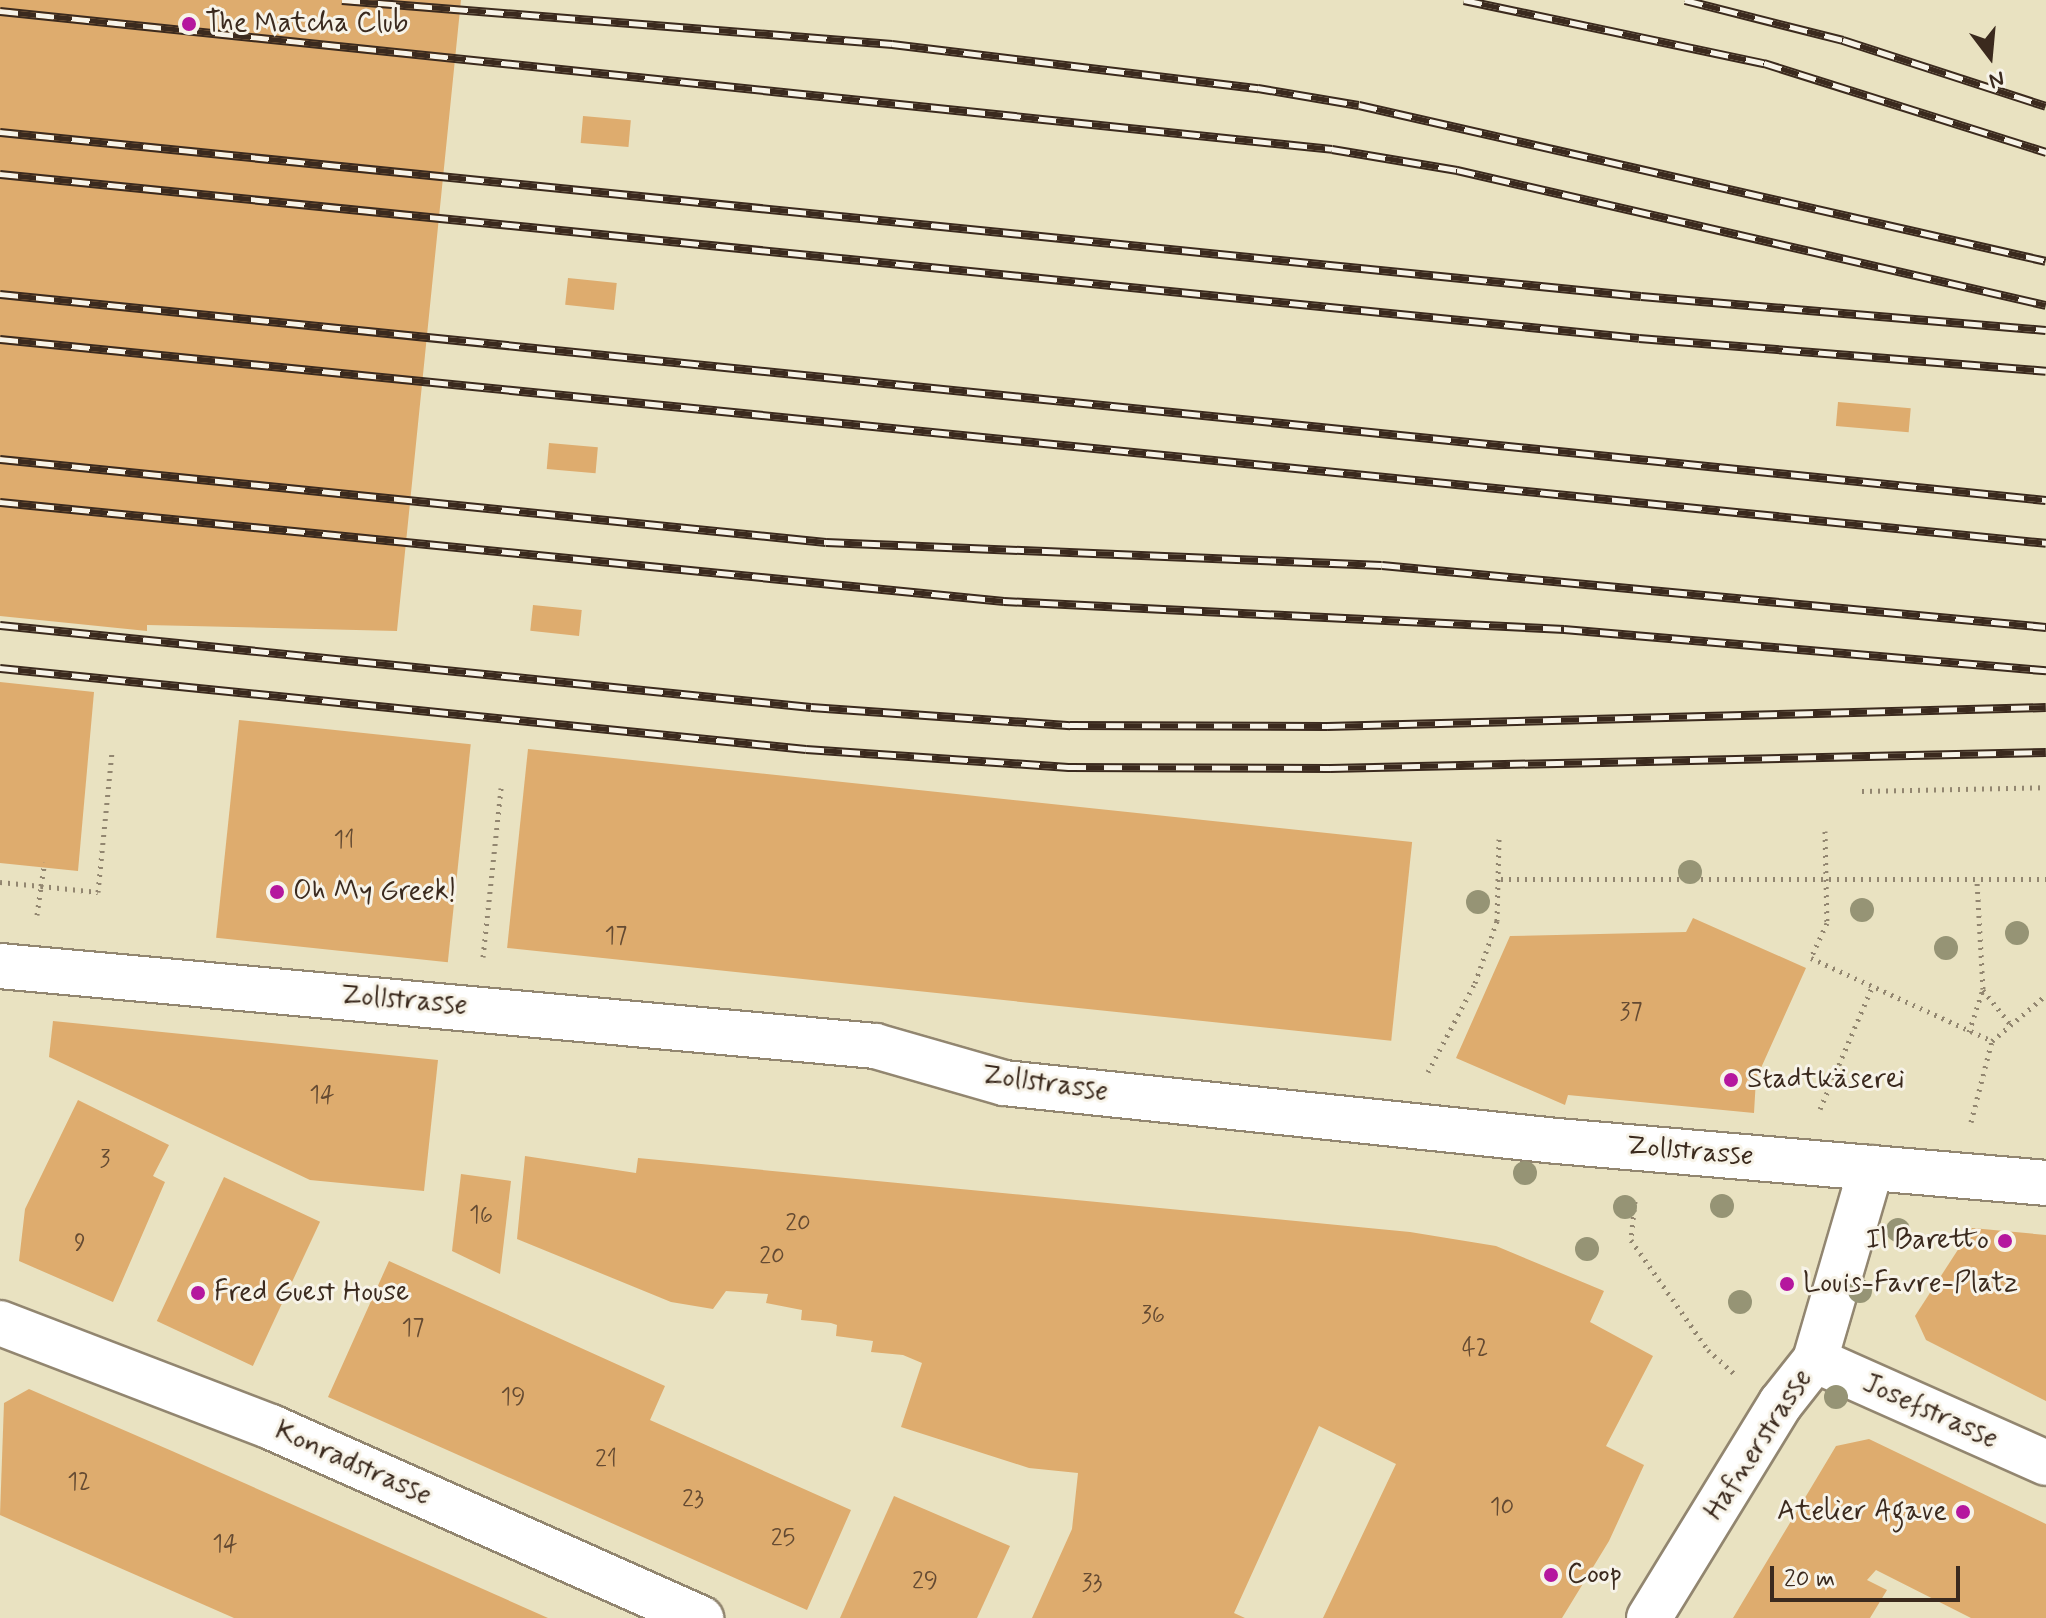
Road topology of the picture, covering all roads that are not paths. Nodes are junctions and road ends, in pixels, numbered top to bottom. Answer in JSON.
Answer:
{"nodes":[{"id":1,"x":0,"y":966,"type":"edge"},
{"id":2,"x":1871,"y":1168,"type":"junction"},
{"id":3,"x":2046,"y":1183,"type":"edge"},
{"id":4,"x":0,"y":1323,"type":"edge"},
{"id":5,"x":1815,"y":1360,"type":"junction"},
{"id":6,"x":2046,"y":1463,"type":"edge"},
{"id":7,"x":701,"y":1618,"type":"edge"},
{"id":8,"x":1649,"y":1618,"type":"edge"}],
"edges":[{"from":1,"to":2,"type":"street","name":"Zollstrasse"},
{"from":2,"to":3,"type":"street","name":"Zollstrasse"},
{"from":2,"to":5,"type":"street","name":"Hafnerstrasse"},
{"from":4,"to":7,"type":"street","name":"Konradstrasse"},
{"from":5,"to":6,"type":"street","name":"Josefstrasse"},
{"from":5,"to":8,"type":"street","name":"Hafnerstrasse"}]}
